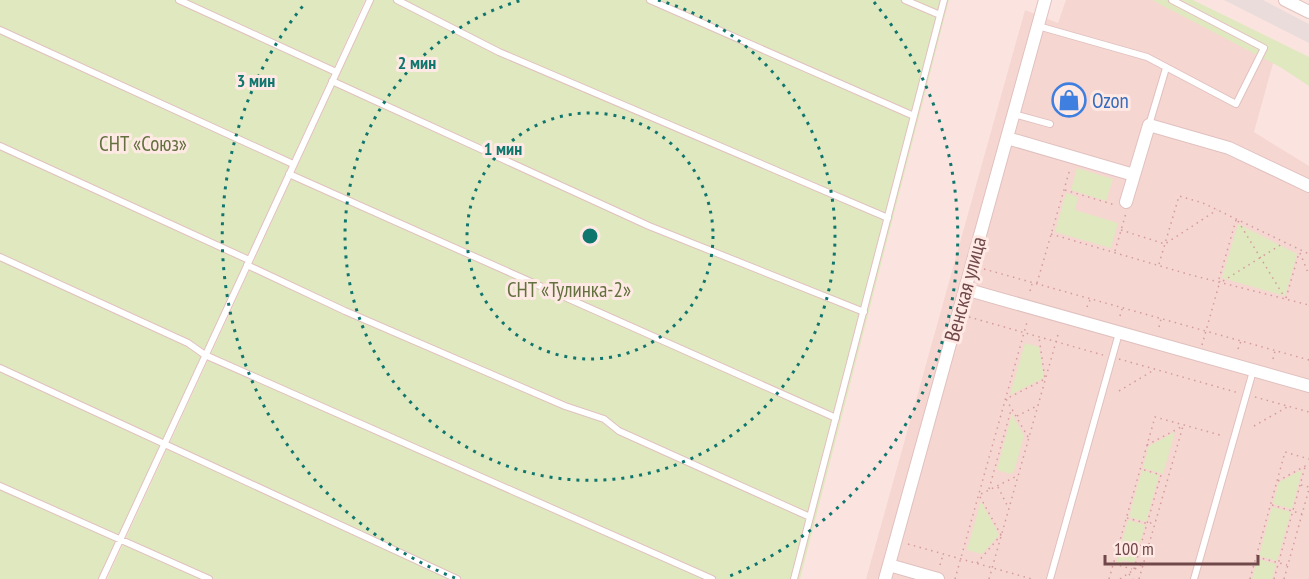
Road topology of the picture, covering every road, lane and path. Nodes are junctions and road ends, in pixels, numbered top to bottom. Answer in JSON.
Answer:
{"nodes":[{"id":1,"x":180,"y":0,"type":"edge"},
{"id":2,"x":370,"y":0,"type":"edge"},
{"id":3,"x":397,"y":0,"type":"edge"},
{"id":4,"x":650,"y":0,"type":"edge"},
{"id":5,"x":905,"y":0,"type":"edge"},
{"id":6,"x":944,"y":0,"type":"edge"},
{"id":7,"x":1045,"y":0,"type":"edge"},
{"id":8,"x":1172,"y":0,"type":"edge"},
{"id":9,"x":1285,"y":0,"type":"edge"},
{"id":10,"x":1309,"y":12,"type":"edge"},
{"id":11,"x":940,"y":15,"type":"junction"},
{"id":12,"x":1038,"y":26,"type":"junction"},
{"id":13,"x":0,"y":30,"type":"edge"},
{"id":14,"x":1166,"y":68,"type":"junction"},
{"id":15,"x":336,"y":72,"type":"junction"},
{"id":16,"x":332,"y":81,"type":"junction"},
{"id":17,"x":1014,"y":114,"type":"junction"},
{"id":18,"x":914,"y":116,"type":"junction"},
{"id":19,"x":1050,"y":124,"type":"dead end"},
{"id":20,"x":1149,"y":125,"type":"junction"},
{"id":21,"x":1007,"y":138,"type":"junction"},
{"id":22,"x":0,"y":146,"type":"edge"},
{"id":23,"x":1073,"y":157,"type":"junction"},
{"id":24,"x":294,"y":164,"type":"junction"},
{"id":25,"x":289,"y":174,"type":"junction"},
{"id":26,"x":1134,"y":174,"type":"junction"},
{"id":27,"x":1309,"y":186,"type":"edge"},
{"id":28,"x":1064,"y":190,"type":"junction"},
{"id":29,"x":1127,"y":205,"type":"junction"},
{"id":30,"x":1218,"y":210,"type":"junction"},
{"id":31,"x":888,"y":218,"type":"junction"},
{"id":32,"x":1237,"y":220,"type":"junction"},
{"id":33,"x":1121,"y":230,"type":"junction"},
{"id":34,"x":1051,"y":234,"type":"junction"},
{"id":35,"x":1283,"y":243,"type":"junction"},
{"id":36,"x":1166,"y":244,"type":"junction"},
{"id":37,"x":1114,"y":252,"type":"junction"},
{"id":38,"x":1300,"y":252,"type":"junction"},
{"id":39,"x":1309,"y":254,"type":"edge"},
{"id":40,"x":0,"y":257,"type":"edge"},
{"id":41,"x":1260,"y":258,"type":"junction"},
{"id":42,"x":248,"y":262,"type":"junction"},
{"id":43,"x":1159,"y":265,"type":"junction"},
{"id":44,"x":972,"y":266,"type":"junction"},
{"id":45,"x":1309,"y":274,"type":"edge"},
{"id":46,"x":1220,"y":281,"type":"junction"},
{"id":47,"x":1032,"y":283,"type":"junction"},
{"id":48,"x":1036,"y":284,"type":"junction"},
{"id":49,"x":965,"y":289,"type":"junction"},
{"id":50,"x":1030,"y":291,"type":"dead end"},
{"id":51,"x":1090,"y":299,"type":"junction"},
{"id":52,"x":1286,"y":299,"type":"junction"},
{"id":53,"x":1309,"y":305,"type":"edge"},
{"id":54,"x":1088,"y":307,"type":"dead end"},
{"id":55,"x":1122,"y":308,"type":"junction"},
{"id":56,"x":864,"y":312,"type":"junction"},
{"id":57,"x":958,"y":314,"type":"junction"},
{"id":58,"x":1120,"y":316,"type":"dead end"},
{"id":59,"x":1161,"y":319,"type":"junction"},
{"id":60,"x":1028,"y":322,"type":"dead end"},
{"id":61,"x":1159,"y":327,"type":"dead end"},
{"id":62,"x":1059,"y":331,"type":"dead end"},
{"id":63,"x":1206,"y":331,"type":"junction"},
{"id":64,"x":1119,"y":332,"type":"junction"},
{"id":65,"x":1024,"y":333,"type":"junction"},
{"id":66,"x":1039,"y":337,"type":"junction"},
{"id":67,"x":1241,"y":341,"type":"junction"},
{"id":68,"x":1056,"y":342,"type":"junction"},
{"id":69,"x":1238,"y":349,"type":"dead end"},
{"id":70,"x":1276,"y":350,"type":"junction"},
{"id":71,"x":205,"y":355,"type":"junction"},
{"id":72,"x":1199,"y":355,"type":"junction"},
{"id":73,"x":1112,"y":357,"type":"junction"},
{"id":74,"x":1273,"y":359,"type":"dead end"},
{"id":75,"x":1309,"y":360,"type":"edge"},
{"id":76,"x":0,"y":368,"type":"edge"},
{"id":77,"x":1155,"y":369,"type":"junction"},
{"id":78,"x":1253,"y":370,"type":"junction"},
{"id":79,"x":1045,"y":379,"type":"junction"},
{"id":80,"x":1309,"y":386,"type":"edge"},
{"id":81,"x":1119,"y":391,"type":"dead end"},
{"id":82,"x":1246,"y":395,"type":"junction"},
{"id":83,"x":1006,"y":399,"type":"junction"},
{"id":84,"x":1038,"y":405,"type":"junction"},
{"id":85,"x":1289,"y":407,"type":"junction"},
{"id":86,"x":1012,"y":409,"type":"junction"},
{"id":87,"x":1309,"y":412,"type":"edge"},
{"id":88,"x":1016,"y":417,"type":"junction"},
{"id":89,"x":836,"y":418,"type":"junction"},
{"id":90,"x":1183,"y":425,"type":"junction"},
{"id":91,"x":1254,"y":426,"type":"dead end"},
{"id":92,"x":1220,"y":435,"type":"dead end"},
{"id":93,"x":1028,"y":438,"type":"junction"},
{"id":94,"x":164,"y":445,"type":"junction"},
{"id":95,"x":1146,"y":446,"type":"junction"},
{"id":96,"x":1309,"y":459,"type":"edge"},
{"id":97,"x":1309,"y":464,"type":"edge"},
{"id":98,"x":1305,"y":467,"type":"junction"},
{"id":99,"x":1140,"y":469,"type":"junction"},
{"id":100,"x":1170,"y":471,"type":"junction"},
{"id":101,"x":1161,"y":475,"type":"junction"},
{"id":102,"x":1018,"y":476,"type":"junction"},
{"id":103,"x":1277,"y":481,"type":"junction"},
{"id":104,"x":1300,"y":485,"type":"junction"},
{"id":105,"x":0,"y":486,"type":"edge"},
{"id":106,"x":997,"y":486,"type":"junction"},
{"id":107,"x":1309,"y":488,"type":"edge"},
{"id":108,"x":989,"y":490,"type":"junction"},
{"id":109,"x":979,"y":495,"type":"junction"},
{"id":110,"x":1271,"y":505,"type":"junction"},
{"id":111,"x":1009,"y":508,"type":"junction"},
{"id":112,"x":1293,"y":511,"type":"junction"},
{"id":113,"x":1302,"y":514,"type":"junction"},
{"id":114,"x":810,"y":517,"type":"junction"},
{"id":115,"x":1126,"y":518,"type":"junction"},
{"id":116,"x":1156,"y":520,"type":"junction"},
{"id":117,"x":1147,"y":524,"type":"junction"},
{"id":118,"x":1001,"y":535,"type":"junction"},
{"id":119,"x":120,"y":538,"type":"junction"},
{"id":120,"x":896,"y":541,"type":"junction"},
{"id":121,"x":1140,"y":549,"type":"junction"},
{"id":122,"x":1147,"y":551,"type":"junction"},
{"id":123,"x":943,"y":554,"type":"junction"},
{"id":124,"x":1256,"y":557,"type":"junction"},
{"id":125,"x":961,"y":559,"type":"junction"},
{"id":126,"x":976,"y":563,"type":"junction"},
{"id":127,"x":1144,"y":563,"type":"junction"},
{"id":128,"x":1278,"y":563,"type":"junction"},
{"id":129,"x":1113,"y":564,"type":"junction"},
{"id":130,"x":889,"y":565,"type":"junction"},
{"id":131,"x":940,"y":565,"type":"dead end"},
{"id":132,"x":1288,"y":566,"type":"junction"},
{"id":133,"x":992,"y":568,"type":"junction"},
{"id":134,"x":1134,"y":570,"type":"junction"},
{"id":135,"x":1128,"y":573,"type":"junction"},
{"id":136,"x":102,"y":579,"type":"edge"},
{"id":137,"x":209,"y":579,"type":"edge"},
{"id":138,"x":457,"y":579,"type":"edge"},
{"id":139,"x":712,"y":579,"type":"edge"},
{"id":140,"x":794,"y":579,"type":"edge"},
{"id":141,"x":885,"y":579,"type":"edge"},
{"id":142,"x":938,"y":579,"type":"edge"},
{"id":143,"x":955,"y":579,"type":"edge"},
{"id":144,"x":989,"y":579,"type":"edge"},
{"id":145,"x":1032,"y":579,"type":"edge"},
{"id":146,"x":1050,"y":579,"type":"edge"},
{"id":147,"x":1109,"y":579,"type":"edge"},
{"id":148,"x":1120,"y":579,"type":"edge"},
{"id":149,"x":1133,"y":579,"type":"edge"},
{"id":150,"x":1139,"y":579,"type":"edge"},
{"id":151,"x":1194,"y":579,"type":"edge"},
{"id":152,"x":1250,"y":579,"type":"edge"},
{"id":153,"x":1274,"y":579,"type":"edge"},
{"id":154,"x":1284,"y":579,"type":"edge"}],
"edges":[{"from":1,"to":15,"type":"lane"},
{"from":2,"to":15,"type":"lane"},
{"from":3,"to":31,"type":"lane"},
{"from":4,"to":18,"type":"lane"},
{"from":5,"to":11,"type":"lane"},
{"from":6,"to":11,"type":"lane"},
{"from":7,"to":12,"type":"street","name":"Венская улица"},
{"from":8,"to":14,"type":"lane"},
{"from":9,"to":10,"type":"street"},
{"from":11,"to":18,"type":"lane"},
{"from":12,"to":14,"type":"lane"},
{"from":12,"to":17,"type":"street","name":"Венская улица"},
{"from":13,"to":24,"type":"lane"},
{"from":14,"to":20,"type":"lane"},
{"from":15,"to":16,"type":"lane"},
{"from":16,"to":24,"type":"lane"},
{"from":16,"to":56,"type":"lane"},
{"from":17,"to":19,"type":"lane"},
{"from":17,"to":21,"type":"street","name":"Венская улица"},
{"from":18,"to":31,"type":"lane"},
{"from":20,"to":26,"type":"street"},
{"from":20,"to":27,"type":"street"},
{"from":21,"to":23,"type":"street"},
{"from":21,"to":44,"type":"street","name":"Венская улица"},
{"from":22,"to":42,"type":"lane"},
{"from":23,"to":26,"type":"street"},
{"from":23,"to":28,"type":"path"},
{"from":24,"to":25,"type":"lane"},
{"from":25,"to":42,"type":"lane"},
{"from":25,"to":89,"type":"lane"},
{"from":26,"to":29,"type":"street"},
{"from":28,"to":29,"type":"path"},
{"from":28,"to":34,"type":"path"},
{"from":29,"to":33,"type":"path"},
{"from":30,"to":32,"type":"path"},
{"from":30,"to":36,"type":"path"},
{"from":30,"to":36,"type":"path"},
{"from":31,"to":56,"type":"lane"},
{"from":32,"to":35,"type":"path"},
{"from":32,"to":41,"type":"path"},
{"from":32,"to":46,"type":"path"},
{"from":33,"to":36,"type":"path"},
{"from":33,"to":37,"type":"path"},
{"from":34,"to":37,"type":"path"},
{"from":34,"to":48,"type":"path"},
{"from":35,"to":38,"type":"path"},
{"from":35,"to":41,"type":"path"},
{"from":36,"to":43,"type":"path"},
{"from":37,"to":43,"type":"path"},
{"from":38,"to":39,"type":"path"},
{"from":38,"to":45,"type":"path"},
{"from":38,"to":52,"type":"path"},
{"from":40,"to":71,"type":"lane"},
{"from":41,"to":46,"type":"path"},
{"from":41,"to":52,"type":"path"},
{"from":42,"to":71,"type":"lane"},
{"from":42,"to":114,"type":"lane"},
{"from":43,"to":46,"type":"path"},
{"from":44,"to":47,"type":"path"},
{"from":44,"to":49,"type":"street","name":"Венская улица"},
{"from":46,"to":52,"type":"path"},
{"from":46,"to":63,"type":"path"},
{"from":47,"to":48,"type":"path"},
{"from":47,"to":50,"type":"path"},
{"from":48,"to":51,"type":"path"},
{"from":49,"to":57,"type":"street","name":"Венская улица"},
{"from":49,"to":64,"type":"street"},
{"from":51,"to":54,"type":"path"},
{"from":51,"to":55,"type":"path"},
{"from":52,"to":53,"type":"path"},
{"from":55,"to":58,"type":"path"},
{"from":55,"to":59,"type":"path"},
{"from":56,"to":89,"type":"lane"},
{"from":57,"to":65,"type":"path"},
{"from":57,"to":120,"type":"street","name":"Венская улица"},
{"from":59,"to":61,"type":"path"},
{"from":59,"to":63,"type":"path"},
{"from":60,"to":65,"type":"path"},
{"from":62,"to":68,"type":"path"},
{"from":63,"to":67,"type":"path"},
{"from":63,"to":72,"type":"path"},
{"from":64,"to":72,"type":"street"},
{"from":64,"to":73,"type":"lane"},
{"from":65,"to":66,"type":"path"},
{"from":65,"to":83,"type":"path"},
{"from":66,"to":68,"type":"path"},
{"from":66,"to":79,"type":"path"},
{"from":67,"to":69,"type":"path"},
{"from":67,"to":70,"type":"path"},
{"from":68,"to":73,"type":"path"},
{"from":68,"to":79,"type":"path"},
{"from":70,"to":74,"type":"path"},
{"from":70,"to":75,"type":"path"},
{"from":71,"to":94,"type":"lane"},
{"from":71,"to":139,"type":"lane"},
{"from":72,"to":78,"type":"street"},
{"from":73,"to":77,"type":"path"},
{"from":73,"to":146,"type":"lane"},
{"from":76,"to":94,"type":"lane"},
{"from":77,"to":81,"type":"path"},
{"from":77,"to":82,"type":"path"},
{"from":78,"to":80,"type":"street"},
{"from":78,"to":82,"type":"lane"},
{"from":79,"to":83,"type":"path"},
{"from":79,"to":84,"type":"path"},
{"from":82,"to":85,"type":"path"},
{"from":82,"to":151,"type":"lane"},
{"from":83,"to":86,"type":"path"},
{"from":83,"to":109,"type":"path"},
{"from":84,"to":88,"type":"path"},
{"from":84,"to":93,"type":"path"},
{"from":85,"to":87,"type":"path"},
{"from":85,"to":91,"type":"path"},
{"from":86,"to":88,"type":"path"},
{"from":86,"to":108,"type":"path"},
{"from":88,"to":93,"type":"path"},
{"from":89,"to":114,"type":"lane"},
{"from":90,"to":92,"type":"path"},
{"from":90,"to":95,"type":"path"},
{"from":90,"to":95,"type":"path"},
{"from":90,"to":100,"type":"path"},
{"from":93,"to":102,"type":"path"},
{"from":94,"to":119,"type":"lane"},
{"from":94,"to":138,"type":"lane"},
{"from":95,"to":99,"type":"path"},
{"from":96,"to":103,"type":"path"},
{"from":97,"to":98,"type":"path"},
{"from":98,"to":103,"type":"path"},
{"from":98,"to":104,"type":"path"},
{"from":99,"to":101,"type":"path"},
{"from":99,"to":115,"type":"path"},
{"from":100,"to":101,"type":"path"},
{"from":100,"to":116,"type":"path"},
{"from":101,"to":117,"type":"path"},
{"from":102,"to":106,"type":"path"},
{"from":102,"to":111,"type":"path"},
{"from":103,"to":110,"type":"path"},
{"from":104,"to":107,"type":"path"},
{"from":104,"to":112,"type":"path"},
{"from":105,"to":119,"type":"lane"},
{"from":106,"to":108,"type":"path"},
{"from":106,"to":111,"type":"path"},
{"from":107,"to":113,"type":"path"},
{"from":108,"to":109,"type":"path"},
{"from":109,"to":118,"type":"path"},
{"from":109,"to":125,"type":"path"},
{"from":110,"to":112,"type":"path"},
{"from":110,"to":124,"type":"path"},
{"from":111,"to":118,"type":"path"},
{"from":112,"to":113,"type":"path"},
{"from":112,"to":128,"type":"path"},
{"from":113,"to":132,"type":"path"},
{"from":114,"to":140,"type":"lane"},
{"from":115,"to":117,"type":"path"},
{"from":115,"to":129,"type":"path"},
{"from":116,"to":117,"type":"path"},
{"from":116,"to":122,"type":"path"},
{"from":117,"to":121,"type":"path"},
{"from":118,"to":126,"type":"path"},
{"from":118,"to":133,"type":"path"},
{"from":119,"to":136,"type":"lane"},
{"from":119,"to":137,"type":"lane"},
{"from":120,"to":123,"type":"path"},
{"from":120,"to":130,"type":"street","name":"Венская улица"},
{"from":121,"to":122,"type":"path"},
{"from":121,"to":134,"type":"path"},
{"from":122,"to":127,"type":"path"},
{"from":123,"to":125,"type":"path"},
{"from":123,"to":131,"type":"path"},
{"from":124,"to":128,"type":"path"},
{"from":124,"to":152,"type":"path"},
{"from":125,"to":126,"type":"path"},
{"from":125,"to":143,"type":"path"},
{"from":126,"to":133,"type":"path"},
{"from":127,"to":134,"type":"path"},
{"from":127,"to":150,"type":"path"},
{"from":128,"to":132,"type":"path"},
{"from":128,"to":153,"type":"path"},
{"from":129,"to":134,"type":"path"},
{"from":129,"to":147,"type":"path"},
{"from":130,"to":141,"type":"street","name":"Венская улица"},
{"from":130,"to":142,"type":"street"},
{"from":132,"to":154,"type":"path"},
{"from":133,"to":144,"type":"path"},
{"from":133,"to":145,"type":"path"},
{"from":134,"to":135,"type":"path"},
{"from":135,"to":148,"type":"path"},
{"from":135,"to":149,"type":"path"}]}
